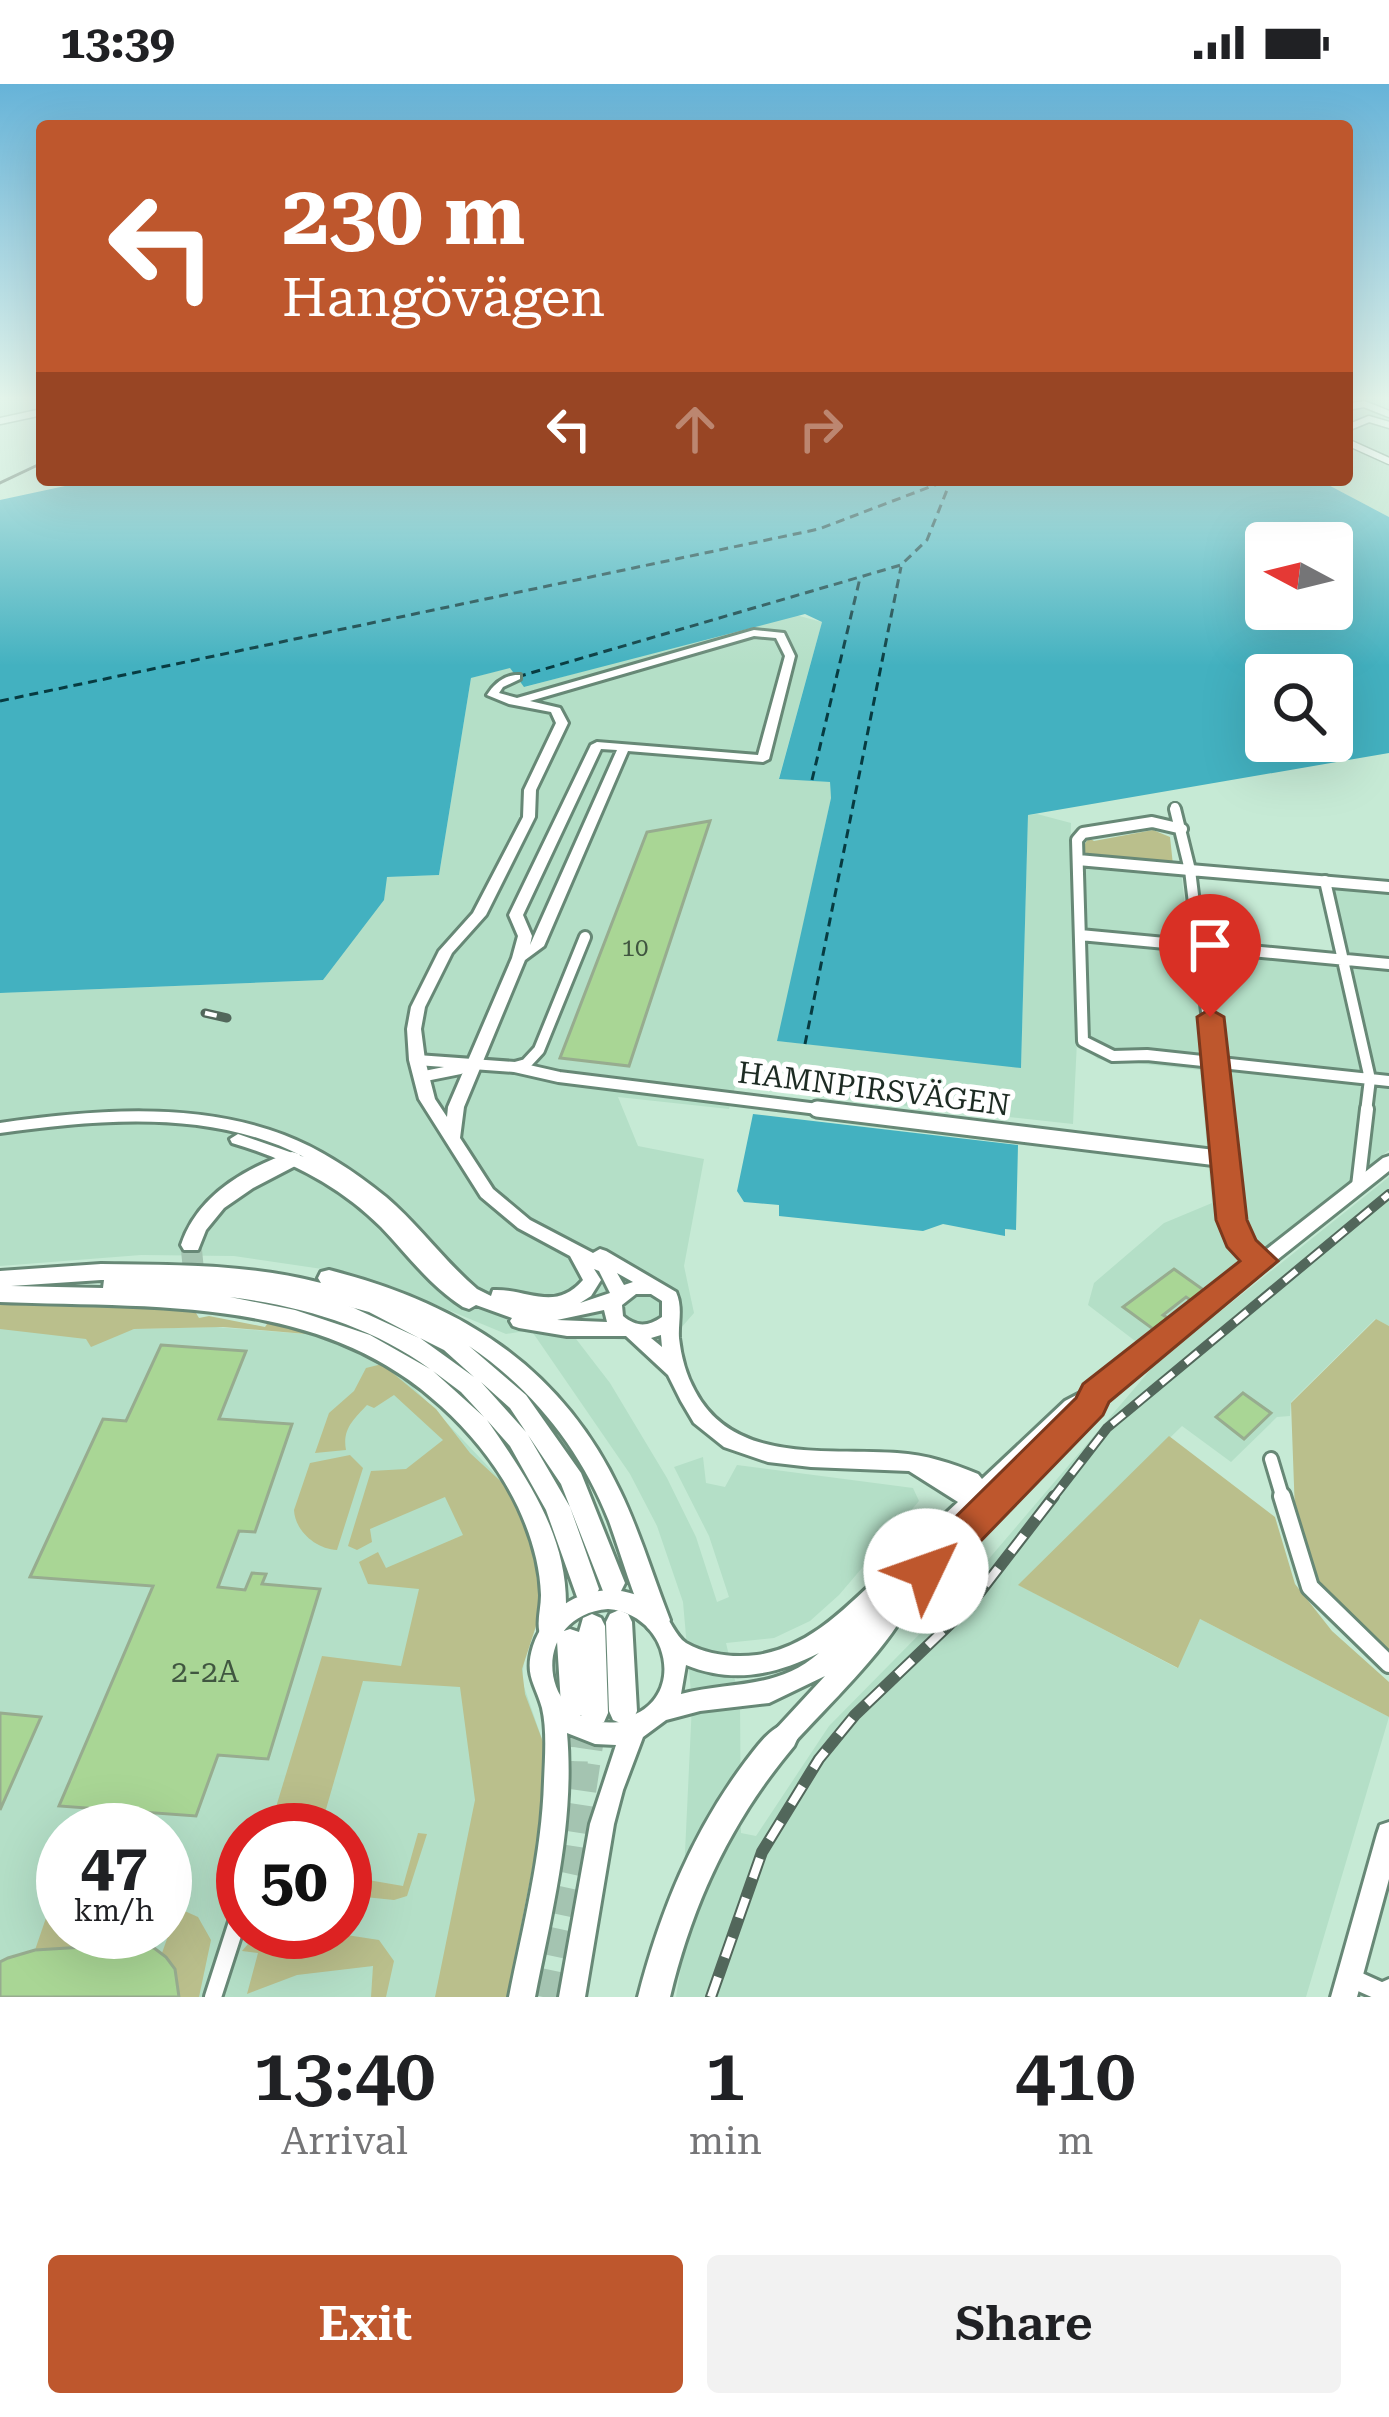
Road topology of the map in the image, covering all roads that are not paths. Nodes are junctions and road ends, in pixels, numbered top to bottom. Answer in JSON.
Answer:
{"nodes":[{"id":1,"x":516,"y":677,"type":"dead end"},
{"id":2,"x":513,"y":702,"type":"junction"},
{"id":3,"x":624,"y":747,"type":"junction"},
{"id":4,"x":1175,"y":807,"type":"dead end"},
{"id":5,"x":1182,"y":830,"type":"junction"},
{"id":6,"x":1078,"y":860,"type":"junction"},
{"id":7,"x":1190,"y":870,"type":"junction"},
{"id":8,"x":1325,"y":881,"type":"junction"},
{"id":9,"x":1389,"y":887,"type":"edge"},
{"id":10,"x":1080,"y":935,"type":"junction"},
{"id":11,"x":585,"y":937,"type":"dead end"},
{"id":12,"x":1201,"y":946,"type":"junction"},
{"id":13,"x":520,"y":958,"type":"junction"},
{"id":14,"x":1343,"y":959,"type":"junction"},
{"id":15,"x":1389,"y":964,"type":"edge"},
{"id":16,"x":1216,"y":1062,"type":"junction"},
{"id":17,"x":475,"y":1066,"type":"junction"},
{"id":18,"x":515,"y":1067,"type":"junction"},
{"id":19,"x":418,"y":1068,"type":"junction"},
{"id":20,"x":1370,"y":1079,"type":"junction"},
{"id":21,"x":1389,"y":1081,"type":"edge"},
{"id":22,"x":0,"y":1128,"type":"edge"},
{"id":23,"x":452,"y":1137,"type":"junction"},
{"id":24,"x":298,"y":1156,"type":"junction"},
{"id":25,"x":1226,"y":1159,"type":"junction"},
{"id":26,"x":1389,"y":1162,"type":"edge"},
{"id":27,"x":1358,"y":1186,"type":"junction"},
{"id":28,"x":546,"y":1235,"type":"junction"},
{"id":29,"x":191,"y":1245,"type":"dead end"},
{"id":30,"x":1262,"y":1261,"type":"junction"},
{"id":31,"x":445,"y":1268,"type":"junction"},
{"id":32,"x":234,"y":1272,"type":"junction"},
{"id":33,"x":2,"y":1286,"type":"edge"},
{"id":34,"x":665,"y":1293,"type":"junction"},
{"id":35,"x":618,"y":1296,"type":"junction"},
{"id":36,"x":670,"y":1320,"type":"junction"},
{"id":37,"x":628,"y":1330,"type":"junction"},
{"id":38,"x":675,"y":1371,"type":"junction"},
{"id":39,"x":1271,"y":1459,"type":"dead end"},
{"id":40,"x":982,"y":1497,"type":"junction"},
{"id":41,"x":613,"y":1583,"type":"dead end"},
{"id":42,"x":586,"y":1589,"type":"dead end"},
{"id":43,"x":903,"y":1593,"type":"junction"},
{"id":44,"x":657,"y":1620,"type":"junction"},
{"id":45,"x":583,"y":1630,"type":"junction"},
{"id":46,"x":676,"y":1649,"type":"junction"},
{"id":47,"x":1389,"y":1664,"type":"edge"},
{"id":48,"x":574,"y":1710,"type":"junction"},
{"id":49,"x":638,"y":1716,"type":"junction"},
{"id":50,"x":784,"y":1737,"type":"joint"},
{"id":51,"x":1389,"y":1834,"type":"edge"},
{"id":52,"x":225,"y":1959,"type":"edge"},
{"id":53,"x":1347,"y":1987,"type":"edge"},
{"id":54,"x":1388,"y":1995,"type":"edge"},
{"id":55,"x":213,"y":1997,"type":"edge"},
{"id":56,"x":522,"y":1997,"type":"edge"},
{"id":57,"x":572,"y":1997,"type":"edge"},
{"id":58,"x":654,"y":1997,"type":"edge"}],
"edges":[{"from":1,"to":2,"type":"main road"},
{"from":2,"to":3,"type":"main road"},
{"from":2,"to":19,"type":"main road"},
{"from":3,"to":13,"type":"main road"},
{"from":3,"to":13,"type":"main road"},
{"from":4,"to":5,"type":"street"},
{"from":5,"to":6,"type":"street"},
{"from":5,"to":7,"type":"street"},
{"from":6,"to":7,"type":"street"},
{"from":6,"to":10,"type":"street"},
{"from":7,"to":8,"type":"street"},
{"from":7,"to":12,"type":"street"},
{"from":8,"to":9,"type":"street"},
{"from":8,"to":14,"type":"street"},
{"from":10,"to":12,"type":"street"},
{"from":10,"to":16,"type":"street"},
{"from":11,"to":18,"type":"street"},
{"from":12,"to":14,"type":"street"},
{"from":12,"to":16,"type":"street"},
{"from":13,"to":17,"type":"main road"},
{"from":14,"to":15,"type":"street"},
{"from":14,"to":20,"type":"street"},
{"from":16,"to":20,"type":"street"},
{"from":16,"to":25,"type":"street"},
{"from":17,"to":18,"type":"street","name":"HAMNPIRSVÄGEN"},
{"from":17,"to":19,"type":"street","name":"HAMNPIRSVÄGEN"},
{"from":17,"to":23,"type":"main road"},
{"from":18,"to":25,"type":"street","name":"HAMNPIRSVÄGEN"},
{"from":19,"to":23,"type":"main road"},
{"from":20,"to":21,"type":"street"},
{"from":20,"to":27,"type":"street"},
{"from":22,"to":24,"type":"main road"},
{"from":23,"to":28,"type":"main road"},
{"from":24,"to":29,"type":"highway"},
{"from":24,"to":31,"type":"main road"},
{"from":24,"to":37,"type":"main road"},
{"from":25,"to":30,"type":"street"},
{"from":26,"to":27,"type":"main road"},
{"from":27,"to":30,"type":"main road"},
{"from":28,"to":31,"type":"main road"},
{"from":28,"to":34,"type":"main road"},
{"from":28,"to":35,"type":"main road"},
{"from":30,"to":40,"type":"main road"},
{"from":31,"to":35,"type":"main road"},
{"from":32,"to":33,"type":"highway"},
{"from":32,"to":41,"type":"highway"},
{"from":32,"to":44,"type":"highway"},
{"from":33,"to":42,"type":"highway"},
{"from":33,"to":45,"type":"highway"},
{"from":34,"to":35,"type":"main road"},
{"from":34,"to":36,"type":"main road"},
{"from":35,"to":37,"type":"main road"},
{"from":36,"to":37,"type":"main road"},
{"from":36,"to":38,"type":"main road"},
{"from":37,"to":38,"type":"main road"},
{"from":38,"to":40,"type":"main road"},
{"from":39,"to":47,"type":"street"},
{"from":40,"to":43,"type":"main road"},
{"from":40,"to":46,"type":"main road"},
{"from":43,"to":49,"type":"main road"},
{"from":43,"to":50,"type":"main road"},
{"from":44,"to":45,"type":"main road"},
{"from":44,"to":46,"type":"main road"},
{"from":45,"to":48,"type":"highway"},
{"from":45,"to":49,"type":"highway"},
{"from":46,"to":49,"type":"main road"},
{"from":48,"to":49,"type":"main road"},
{"from":48,"to":56,"type":"main road"},
{"from":49,"to":57,"type":"main road"},
{"from":50,"to":58,"type":"highway"},
{"from":51,"to":53,"type":"main road"},
{"from":52,"to":55,"type":"street"},
{"from":53,"to":54,"type":"street"}]}
